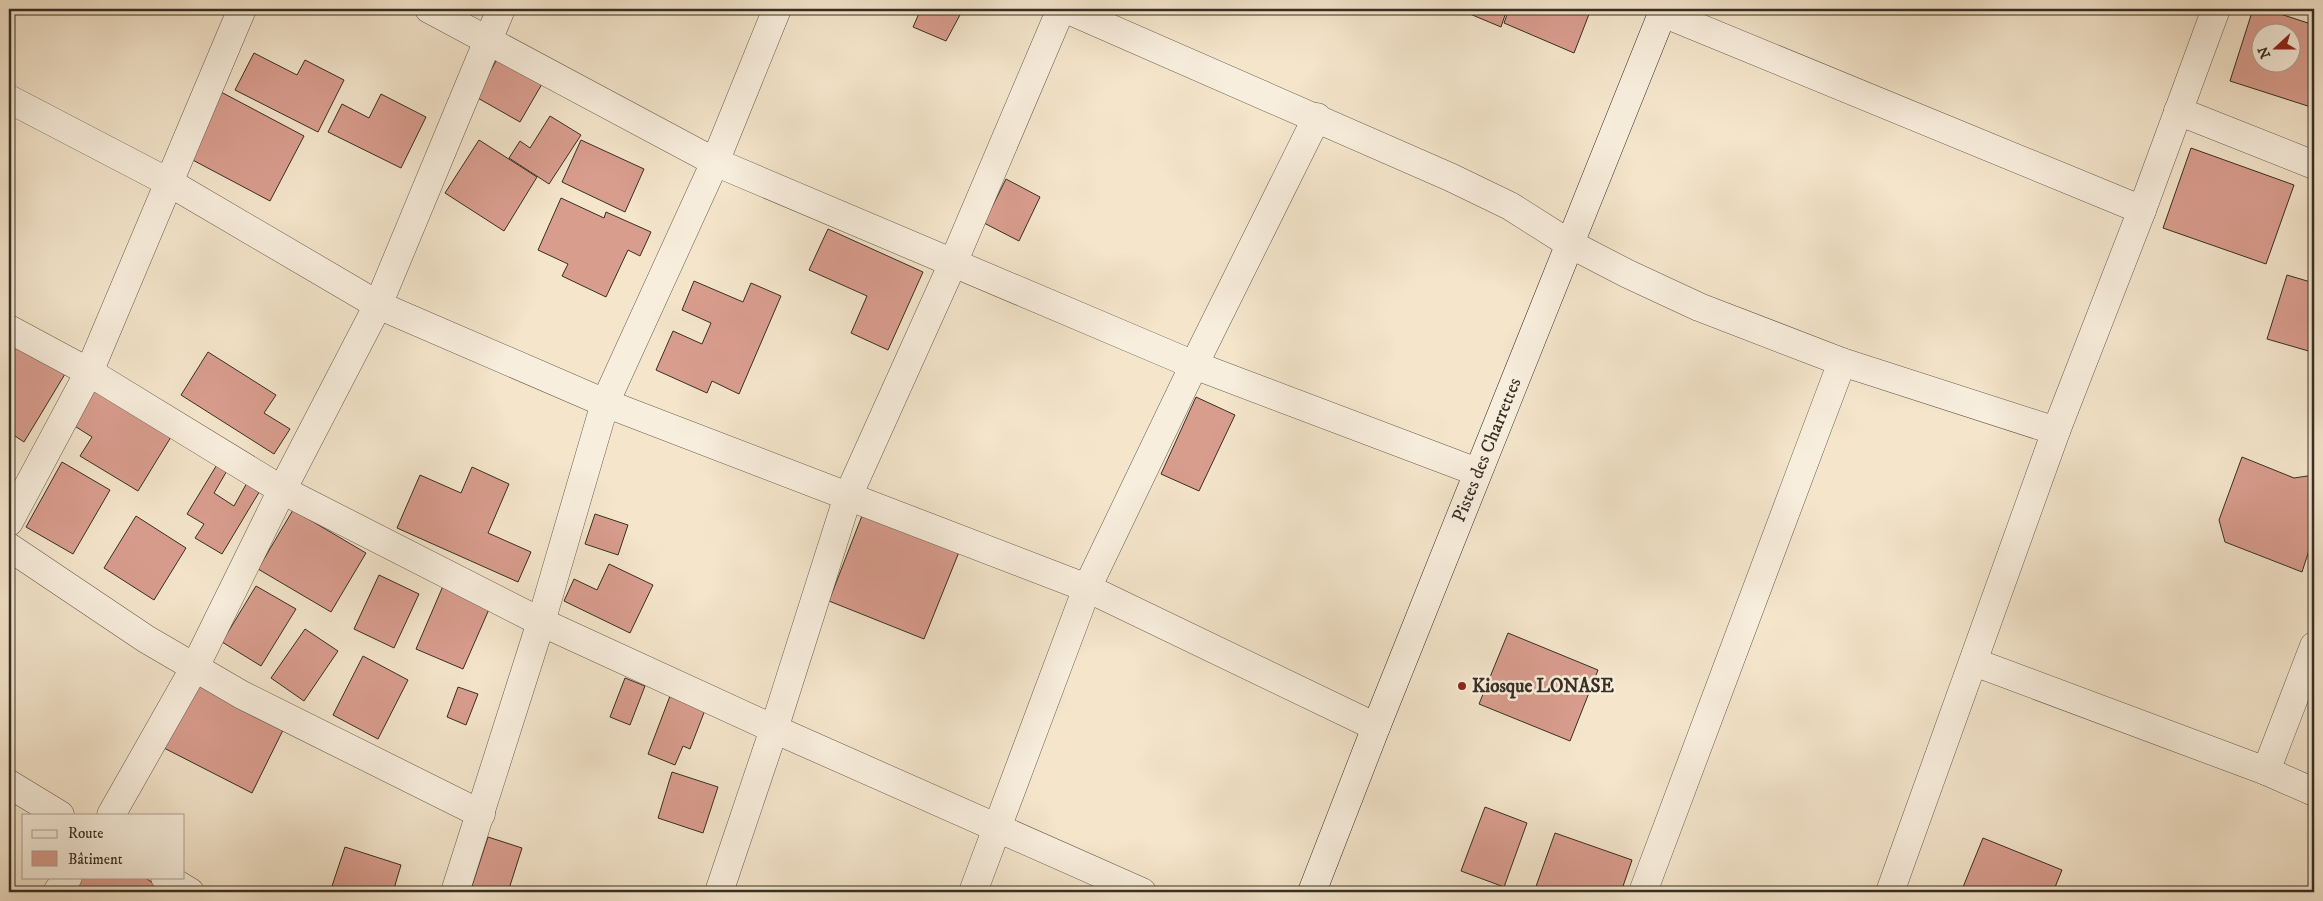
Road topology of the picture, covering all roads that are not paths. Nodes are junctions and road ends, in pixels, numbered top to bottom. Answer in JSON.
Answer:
{"nodes":[{"id":1,"x":242,"y":9,"type":"edge"},
{"id":2,"x":429,"y":9,"type":"edge"},
{"id":3,"x":501,"y":9,"type":"edge"},
{"id":4,"x":777,"y":9,"type":"edge"},
{"id":5,"x":1061,"y":9,"type":"edge"},
{"id":6,"x":1066,"y":9,"type":"edge"},
{"id":7,"x":2216,"y":9,"type":"edge"},
{"id":8,"x":1664,"y":11,"type":"edge"},
{"id":9,"x":488,"y":42,"type":"junction"},
{"id":10,"x":9,"y":99,"type":"edge"},
{"id":11,"x":2178,"y":112,"type":"junction"},
{"id":12,"x":1317,"y":117,"type":"junction"},
{"id":13,"x":715,"y":162,"type":"junction"},
{"id":14,"x":2314,"y":165,"type":"edge"},
{"id":15,"x":170,"y":184,"type":"junction"},
{"id":16,"x":2142,"y":210,"type":"junction"},
{"id":17,"x":1570,"y":244,"type":"junction"},
{"id":18,"x":953,"y":263,"type":"junction"},
{"id":19,"x":378,"y":305,"type":"junction"},
{"id":20,"x":9,"y":329,"type":"edge"},
{"id":21,"x":1842,"y":362,"type":"junction"},
{"id":22,"x":1194,"y":365,"type":"junction"},
{"id":23,"x":89,"y":372,"type":"junction"},
{"id":24,"x":605,"y":402,"type":"junction"},
{"id":25,"x":2056,"y":431,"type":"junction"},
{"id":26,"x":1477,"y":472,"type":"junction"},
{"id":27,"x":282,"y":490,"type":"junction"},
{"id":28,"x":848,"y":496,"type":"junction"},
{"id":29,"x":9,"y":522,"type":"edge"},
{"id":30,"x":9,"y":548,"type":"edge"},
{"id":31,"x":1087,"y":588,"type":"junction"},
{"id":32,"x":541,"y":622,"type":"junction"},
{"id":33,"x":2314,"y":646,"type":"edge"},
{"id":34,"x":1974,"y":662,"type":"junction"},
{"id":35,"x":195,"y":667,"type":"junction"},
{"id":36,"x":1376,"y":727,"type":"junction"},
{"id":37,"x":774,"y":729,"type":"junction"},
{"id":38,"x":2266,"y":771,"type":"junction"},
{"id":39,"x":9,"y":784,"type":"edge"},
{"id":40,"x":2314,"y":792,"type":"edge"},
{"id":41,"x":58,"y":814,"type":"edge"},
{"id":42,"x":112,"y":814,"type":"edge"},
{"id":43,"x":481,"y":814,"type":"junction"},
{"id":44,"x":996,"y":826,"type":"junction"},
{"id":45,"x":67,"y":878,"type":"edge"},
{"id":46,"x":167,"y":878,"type":"edge"},
{"id":47,"x":57,"y":892,"type":"edge"},
{"id":48,"x":190,"y":892,"type":"edge"},
{"id":49,"x":455,"y":892,"type":"edge"},
{"id":50,"x":719,"y":892,"type":"edge"},
{"id":51,"x":973,"y":892,"type":"edge"},
{"id":52,"x":1142,"y":892,"type":"edge"},
{"id":53,"x":1312,"y":892,"type":"edge"},
{"id":54,"x":1643,"y":892,"type":"edge"},
{"id":55,"x":1890,"y":892,"type":"edge"}],
"edges":[{"from":1,"to":15,"type":"street"},
{"from":2,"to":9,"type":"street"},
{"from":3,"to":9,"type":"street"},
{"from":4,"to":13,"type":"street"},
{"from":5,"to":18,"type":"street"},
{"from":6,"to":12,"type":"street"},
{"from":7,"to":11,"type":"street"},
{"from":8,"to":16,"type":"street"},
{"from":8,"to":17,"type":"street","name":"Pistes des Charrettes"},
{"from":9,"to":13,"type":"street"},
{"from":9,"to":19,"type":"street"},
{"from":10,"to":15,"type":"street"},
{"from":11,"to":14,"type":"street"},
{"from":11,"to":16,"type":"street"},
{"from":12,"to":17,"type":"street"},
{"from":12,"to":22,"type":"street"},
{"from":13,"to":18,"type":"street"},
{"from":13,"to":24,"type":"street"},
{"from":15,"to":19,"type":"street"},
{"from":15,"to":23,"type":"street"},
{"from":16,"to":25,"type":"street"},
{"from":17,"to":21,"type":"street"},
{"from":17,"to":26,"type":"street","name":"Pistes des Charrettes"},
{"from":18,"to":22,"type":"street"},
{"from":18,"to":28,"type":"street"},
{"from":19,"to":24,"type":"street"},
{"from":19,"to":27,"type":"street"},
{"from":20,"to":23,"type":"street"},
{"from":21,"to":25,"type":"street"},
{"from":21,"to":54,"type":"street"},
{"from":22,"to":26,"type":"street"},
{"from":22,"to":31,"type":"street"},
{"from":23,"to":27,"type":"street"},
{"from":23,"to":29,"type":"street"},
{"from":24,"to":28,"type":"street"},
{"from":24,"to":32,"type":"street"},
{"from":25,"to":34,"type":"street"},
{"from":26,"to":36,"type":"street","name":"Pistes des Charrettes"},
{"from":27,"to":32,"type":"street"},
{"from":27,"to":35,"type":"street"},
{"from":28,"to":31,"type":"street"},
{"from":28,"to":37,"type":"street"},
{"from":30,"to":35,"type":"street"},
{"from":31,"to":36,"type":"street"},
{"from":31,"to":44,"type":"street"},
{"from":32,"to":37,"type":"street"},
{"from":32,"to":43,"type":"street"},
{"from":33,"to":38,"type":"street"},
{"from":34,"to":38,"type":"street"},
{"from":34,"to":55,"type":"street"},
{"from":35,"to":42,"type":"street"},
{"from":35,"to":43,"type":"street"},
{"from":36,"to":53,"type":"street","name":"Pistes des Charrettes"},
{"from":37,"to":44,"type":"street"},
{"from":37,"to":50,"type":"street"},
{"from":38,"to":40,"type":"street"},
{"from":39,"to":41,"type":"street"},
{"from":43,"to":49,"type":"street"},
{"from":44,"to":51,"type":"street"},
{"from":44,"to":52,"type":"street"},
{"from":45,"to":47,"type":"street"},
{"from":46,"to":48,"type":"street"}]}
